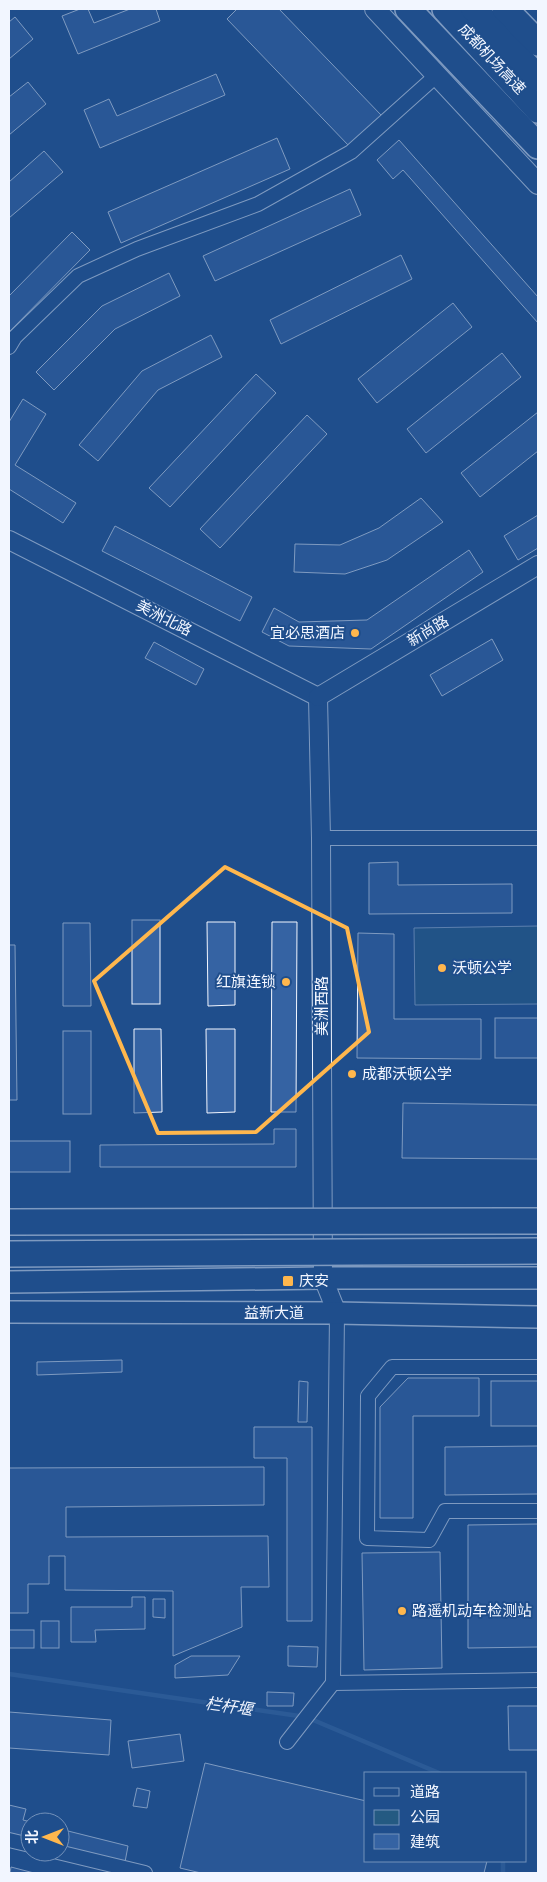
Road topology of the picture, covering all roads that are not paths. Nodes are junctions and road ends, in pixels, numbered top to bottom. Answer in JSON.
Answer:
{"nodes":[{"id":1,"x":375,"y":9,"type":"edge"},
{"id":2,"x":408,"y":9,"type":"edge"},
{"id":3,"x":446,"y":9,"type":"edge"},
{"id":4,"x":474,"y":9,"type":"edge"},
{"id":5,"x":505,"y":9,"type":"edge"},
{"id":6,"x":538,"y":43,"type":"edge"},
{"id":7,"x":437,"y":75,"type":"junction"},
{"id":8,"x":538,"y":78,"type":"edge"},
{"id":9,"x":538,"y":110,"type":"edge"},
{"id":10,"x":538,"y":146,"type":"edge"},
{"id":11,"x":538,"y":184,"type":"edge"},
{"id":12,"x":9,"y":347,"type":"edge"},
{"id":13,"x":9,"y":540,"type":"edge"},
{"id":14,"x":538,"y":565,"type":"edge"},
{"id":15,"x":318,"y":697,"type":"junction"},
{"id":16,"x":321,"y":838,"type":"junction"},
{"id":17,"x":538,"y":838,"type":"edge"},
{"id":18,"x":538,"y":1221,"type":"edge"},
{"id":19,"x":9,"y":1222,"type":"edge"},
{"id":20,"x":538,"y":1251,"type":"edge"},
{"id":21,"x":9,"y":1254,"type":"edge"},
{"id":22,"x":323,"y":1278,"type":"junction"},
{"id":23,"x":538,"y":1278,"type":"edge"},
{"id":24,"x":9,"y":1282,"type":"edge"},
{"id":25,"x":9,"y":1312,"type":"edge"},
{"id":26,"x":338,"y":1313,"type":"junction"},
{"id":27,"x":538,"y":1317,"type":"edge"},
{"id":28,"x":538,"y":1367,"type":"edge"},
{"id":29,"x":538,"y":1510,"type":"edge"},
{"id":30,"x":538,"y":1680,"type":"edge"},
{"id":31,"x":333,"y":1683,"type":"junction"},
{"id":32,"x":287,"y":1742,"type":"dead end"},
{"id":33,"x":70,"y":1855,"type":"edge"},
{"id":34,"x":145,"y":1873,"type":"edge"}],
"edges":[{"from":1,"to":7,"type":"main road"},
{"from":2,"to":10,"type":"highway"},
{"from":3,"to":9,"type":"highway","name":"成都机场高速"},
{"from":4,"to":8,"type":"highway","name":"成都机场高速"},
{"from":5,"to":6,"type":"highway"},
{"from":7,"to":11,"type":"main road"},
{"from":7,"to":12,"type":"street"},
{"from":13,"to":15,"type":"street","name":"美洲北路"},
{"from":14,"to":15,"type":"street","name":"新尚路"},
{"from":15,"to":16,"type":"street","name":"美洲西路"},
{"from":16,"to":17,"type":"street"},
{"from":16,"to":22,"type":"street","name":"美洲西路"},
{"from":18,"to":19,"type":"highway","bridge":true},
{"from":20,"to":21,"type":"highway","bridge":true},
{"from":22,"to":23,"type":"main road"},
{"from":22,"to":24,"type":"main road"},
{"from":22,"to":26,"type":"street","name":"美洲西路"},
{"from":25,"to":26,"type":"main road","name":"益新大道"},
{"from":26,"to":27,"type":"main road","name":"益新大道"},
{"from":26,"to":31,"type":"street"},
{"from":28,"to":29,"type":"street"},
{"from":30,"to":31,"type":"street"},
{"from":31,"to":32,"type":"street"},
{"from":33,"to":34,"type":"street"}]}
